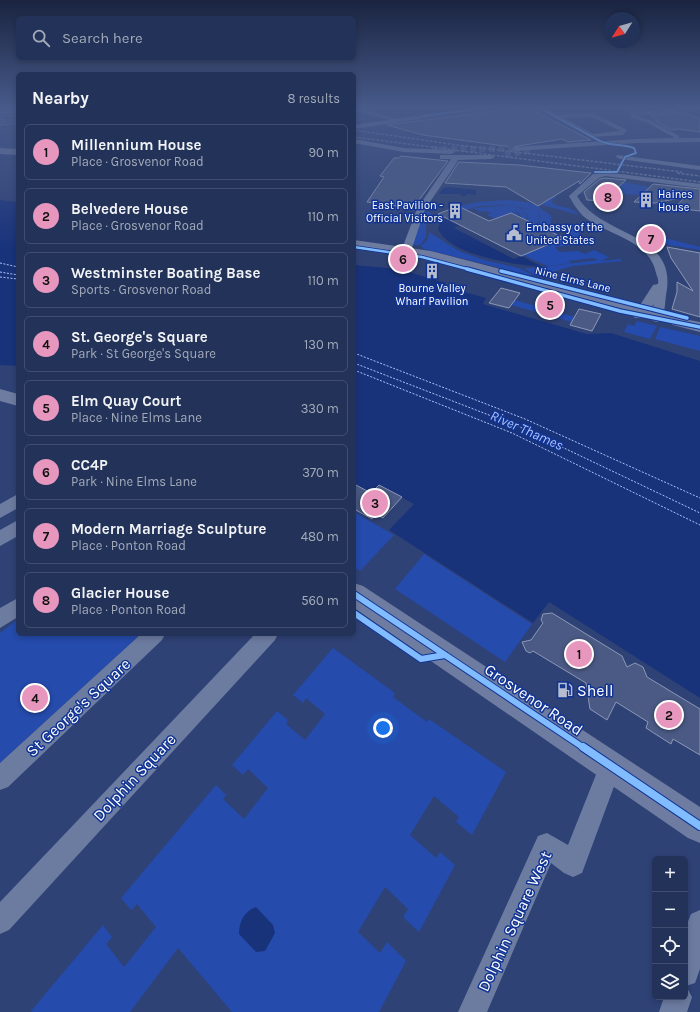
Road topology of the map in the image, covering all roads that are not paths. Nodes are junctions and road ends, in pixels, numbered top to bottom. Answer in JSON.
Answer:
{"nodes":[{"id":1,"x":409,"y":154,"type":"edge"},
{"id":2,"x":492,"y":157,"type":"tunnel mouth"},
{"id":3,"x":620,"y":157,"type":"dead end"},
{"id":4,"x":454,"y":161,"type":"dead end"},
{"id":5,"x":700,"y":168,"type":"edge"},
{"id":6,"x":700,"y":186,"type":"edge"},
{"id":7,"x":356,"y":244,"type":"edge"},
{"id":8,"x":356,"y":247,"type":"edge"},
{"id":9,"x":405,"y":253,"type":"junction"},
{"id":10,"x":648,"y":315,"type":"junction"},
{"id":11,"x":700,"y":327,"type":"edge"},
{"id":12,"x":0,"y":384,"type":"edge"},
{"id":13,"x":16,"y":388,"type":"edge"},
{"id":14,"x":0,"y":395,"type":"edge"},
{"id":15,"x":16,"y":399,"type":"edge"},
{"id":16,"x":16,"y":501,"type":"edge"},
{"id":17,"x":0,"y":512,"type":"edge"},
{"id":18,"x":16,"y":528,"type":"edge"},
{"id":19,"x":0,"y":539,"type":"edge"},
{"id":20,"x":356,"y":595,"type":"edge"},
{"id":21,"x":16,"y":607,"type":"edge"},
{"id":22,"x":0,"y":619,"type":"edge"},
{"id":23,"x":153,"y":636,"type":"edge"},
{"id":24,"x":266,"y":636,"type":"edge"},
{"id":25,"x":611,"y":765,"type":"junction"},
{"id":26,"x":0,"y":779,"type":"edge"},
{"id":27,"x":700,"y":826,"type":"edge"},
{"id":28,"x":0,"y":921,"type":"edge"},
{"id":29,"x":700,"y":923,"type":"edge"},
{"id":30,"x":688,"y":964,"type":"edge"},
{"id":31,"x":677,"y":1000,"type":"edge"},
{"id":32,"x":472,"y":1012,"type":"edge"},
{"id":33,"x":674,"y":1012,"type":"edge"}],
"edges":[{"from":1,"to":2,"type":"street"},
{"from":3,"to":5,"type":"street"},
{"from":4,"to":9,"type":"street"},
{"from":6,"to":10,"type":"street"},
{"from":7,"to":9,"type":"highway","name":"Nine Elms Lane"},
{"from":8,"to":9,"type":"highway","name":"Nine Elms Lane"},
{"from":9,"to":10,"type":"highway","name":"Nine Elms Lane"},
{"from":10,"to":11,"type":"highway","name":"Nine Elms Lane"},
{"from":12,"to":13,"type":"highway"},
{"from":14,"to":15,"type":"highway"},
{"from":16,"to":17,"type":"street"},
{"from":18,"to":19,"type":"street"},
{"from":20,"to":25,"type":"highway","name":"Grosvenor Road"},
{"from":21,"to":22,"type":"street"},
{"from":23,"to":26,"type":"street","name":"St George's Square"},
{"from":24,"to":28,"type":"street","name":"Dolphin Square"},
{"from":25,"to":27,"type":"highway","name":"Grosvenor Road"},
{"from":25,"to":32,"type":"street","name":"Dolphin Square West"},
{"from":29,"to":30,"type":"street"},
{"from":31,"to":33,"type":"street"}]}
